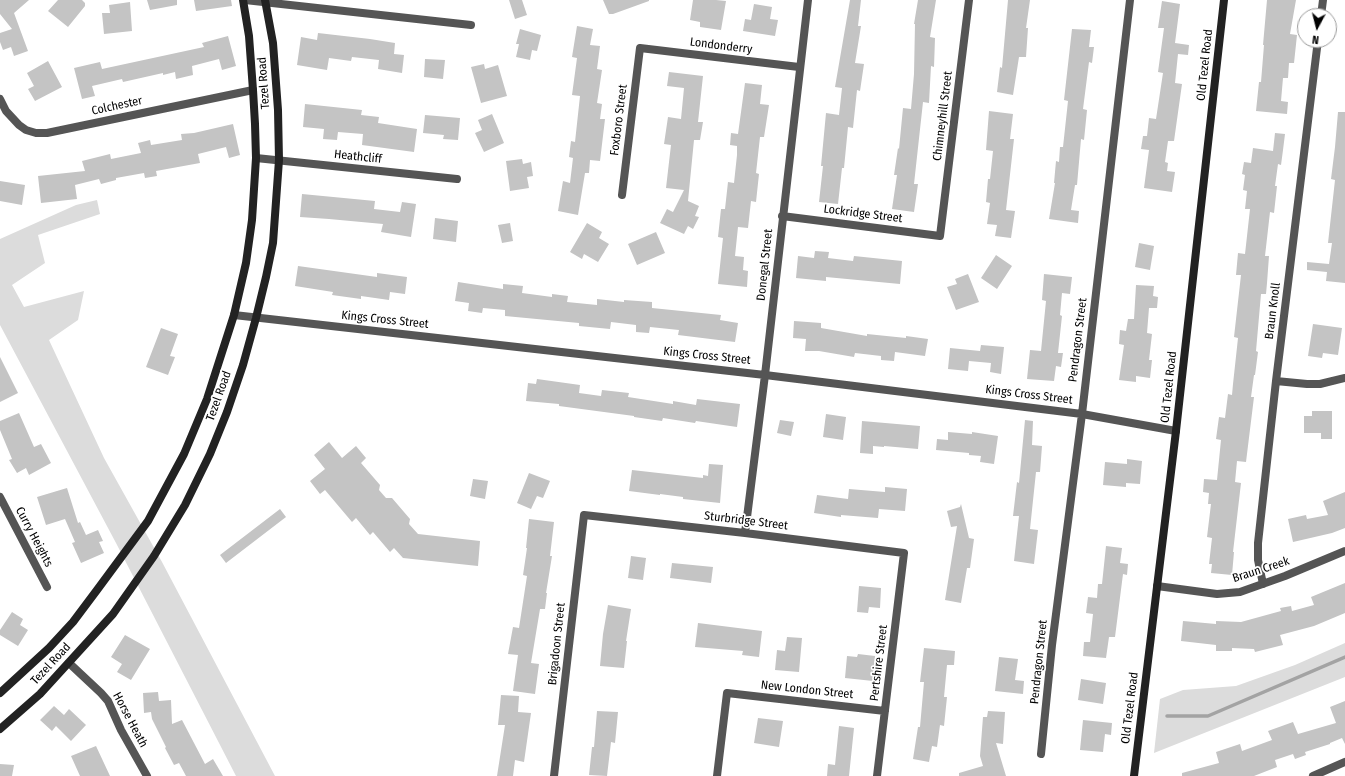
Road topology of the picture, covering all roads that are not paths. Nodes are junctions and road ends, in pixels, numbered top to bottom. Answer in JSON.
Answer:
{"nodes":[{"id":1,"x":244,"y":0,"type":"edge"},
{"id":2,"x":808,"y":0,"type":"edge"},
{"id":3,"x":969,"y":0,"type":"edge"},
{"id":4,"x":1130,"y":0,"type":"edge"},
{"id":5,"x":1224,"y":0,"type":"edge"},
{"id":6,"x":265,"y":1,"type":"edge"},
{"id":7,"x":471,"y":25,"type":"dead end"},
{"id":8,"x":640,"y":48,"type":"joint"},
{"id":9,"x":1317,"y":48,"type":"edge"},
{"id":10,"x":800,"y":67,"type":"junction"},
{"id":11,"x":253,"y":90,"type":"junction"},
{"id":12,"x":0,"y":99,"type":"edge"},
{"id":13,"x":256,"y":158,"type":"junction"},
{"id":14,"x":279,"y":160,"type":"junction"},
{"id":15,"x":457,"y":179,"type":"dead end"},
{"id":16,"x":622,"y":195,"type":"dead end"},
{"id":17,"x":782,"y":216,"type":"junction"},
{"id":18,"x":940,"y":236,"type":"joint"},
{"id":19,"x":234,"y":315,"type":"junction"},
{"id":20,"x":256,"y":318,"type":"junction"},
{"id":21,"x":765,"y":375,"type":"junction"},
{"id":22,"x":1345,"y":378,"type":"edge"},
{"id":23,"x":1276,"y":381,"type":"junction"},
{"id":24,"x":1082,"y":414,"type":"junction"},
{"id":25,"x":1176,"y":432,"type":"junction"},
{"id":26,"x":0,"y":498,"type":"edge"},
{"id":27,"x":584,"y":515,"type":"joint"},
{"id":28,"x":745,"y":533,"type":"junction"},
{"id":29,"x":1345,"y":551,"type":"edge"},
{"id":30,"x":904,"y":553,"type":"joint"},
{"id":31,"x":1263,"y":584,"type":"junction"},
{"id":32,"x":1157,"y":586,"type":"junction"},
{"id":33,"x":47,"y":587,"type":"dead end"},
{"id":34,"x":69,"y":663,"type":"junction"},
{"id":35,"x":0,"y":693,"type":"edge"},
{"id":36,"x":885,"y":711,"type":"junction"},
{"id":37,"x":0,"y":729,"type":"edge"},
{"id":38,"x":1041,"y":754,"type":"dead end"},
{"id":39,"x":1345,"y":762,"type":"edge"},
{"id":40,"x":1318,"y":775,"type":"edge"},
{"id":41,"x":147,"y":776,"type":"edge"},
{"id":42,"x":554,"y":776,"type":"edge"},
{"id":43,"x":717,"y":776,"type":"edge"},
{"id":44,"x":877,"y":776,"type":"edge"},
{"id":45,"x":1134,"y":776,"type":"edge"}],
"edges":[{"from":1,"to":6,"type":"street"},
{"from":1,"to":11,"type":"main road","name":"Tezel Road"},
{"from":2,"to":10,"type":"street","name":"Donegal Street"},
{"from":3,"to":18,"type":"street","name":"Chimneyhill Street"},
{"from":4,"to":24,"type":"street","name":"Pendragon Street"},
{"from":5,"to":25,"type":"main road","name":"Old Tezel Road"},
{"from":6,"to":7,"type":"street"},
{"from":6,"to":14,"type":"main road","name":"Tezel Road"},
{"from":8,"to":10,"type":"street","name":"Londonderry"},
{"from":8,"to":16,"type":"street","name":"Foxboro Street"},
{"from":9,"to":23,"type":"street","name":"Braun Knoll"},
{"from":10,"to":17,"type":"street","name":"Donegal Street"},
{"from":11,"to":12,"type":"street","name":"Colchester"},
{"from":11,"to":13,"type":"main road","name":"Tezel Road"},
{"from":13,"to":14,"type":"street","name":"Heathcliff"},
{"from":13,"to":19,"type":"main road","name":"Tezel Road"},
{"from":14,"to":15,"type":"street","name":"Heathcliff"},
{"from":14,"to":20,"type":"main road","name":"Tezel Road"},
{"from":17,"to":18,"type":"street","name":"Lockridge Street"},
{"from":17,"to":21,"type":"street","name":"Donegal Street"},
{"from":19,"to":20,"type":"street","name":"Kings Cross Street"},
{"from":19,"to":35,"type":"main road","name":"Tezel Road"},
{"from":20,"to":21,"type":"street","name":"Kings Cross Street"},
{"from":20,"to":34,"type":"main road","name":"Tezel Road"},
{"from":21,"to":24,"type":"street","name":"Kings Cross Street"},
{"from":21,"to":28,"type":"street","name":"Donegal Street"},
{"from":22,"to":23,"type":"street"},
{"from":23,"to":31,"type":"street","name":"Braun Knoll"},
{"from":24,"to":25,"type":"street","name":"Kings Cross Street"},
{"from":24,"to":38,"type":"street","name":"Pendragon Street"},
{"from":25,"to":32,"type":"main road","name":"Old Tezel Road"},
{"from":26,"to":33,"type":"street","name":"Curry Heights"},
{"from":27,"to":28,"type":"street","name":"Sturbridge Street"},
{"from":27,"to":42,"type":"street","name":"Brigadoon Street"},
{"from":28,"to":30,"type":"street","name":"Sturbridge Street"},
{"from":29,"to":31,"type":"street","name":"Braun Creek"},
{"from":30,"to":36,"type":"street","name":"Pertshire Street"},
{"from":31,"to":32,"type":"street","name":"Braun Creek"},
{"from":32,"to":45,"type":"main road","name":"Old Tezel Road"},
{"from":34,"to":37,"type":"main road","name":"Tezel Road"},
{"from":34,"to":41,"type":"street","name":"Horse Heath"},
{"from":36,"to":43,"type":"street","name":"New London Street"},
{"from":36,"to":44,"type":"street","name":"Pertshire Street"},
{"from":39,"to":40,"type":"street"}]}
